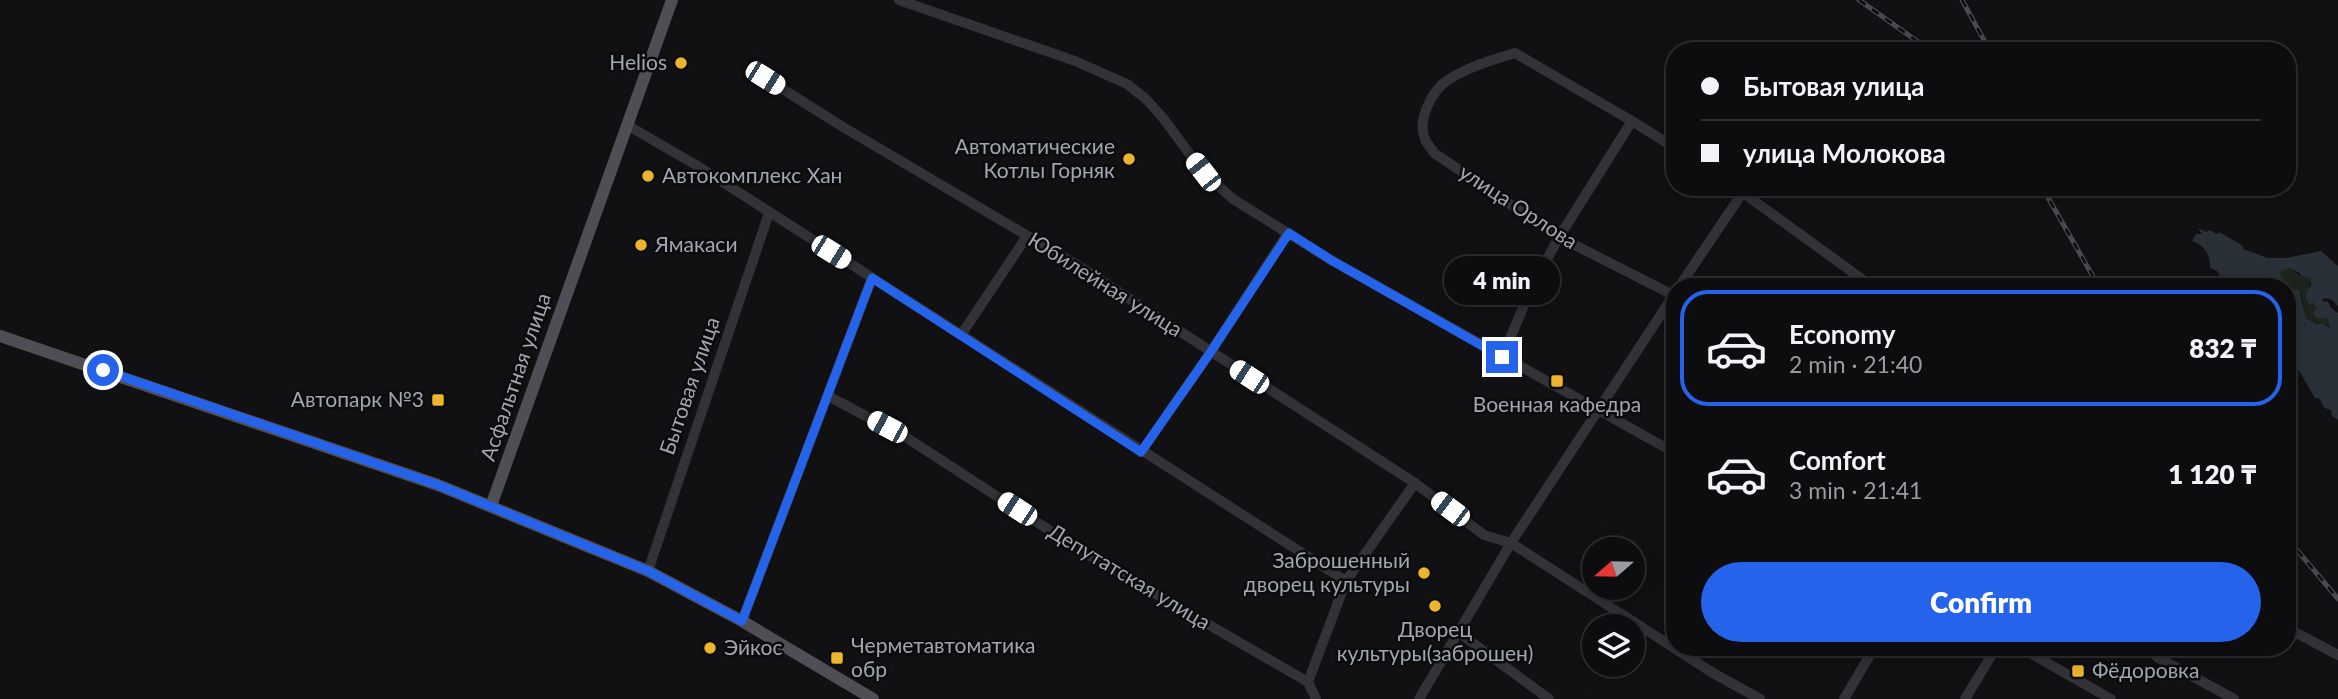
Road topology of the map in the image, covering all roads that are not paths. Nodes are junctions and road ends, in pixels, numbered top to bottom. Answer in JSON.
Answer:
{"nodes":[{"id":1,"x":672,"y":0,"type":"edge"},
{"id":2,"x":899,"y":0,"type":"edge"},
{"id":3,"x":765,"y":78,"type":"dead end"},
{"id":4,"x":1632,"y":121,"type":"junction"},
{"id":5,"x":627,"y":125,"type":"junction"},
{"id":6,"x":1666,"y":142,"type":"edge"},
{"id":7,"x":1735,"y":196,"type":"edge"},
{"id":8,"x":1747,"y":196,"type":"edge"},
{"id":9,"x":769,"y":213,"type":"junction"},
{"id":10,"x":1289,"y":233,"type":"junction"},
{"id":11,"x":1027,"y":236,"type":"junction"},
{"id":12,"x":1559,"y":237,"type":"junction"},
{"id":13,"x":872,"y":278,"type":"junction"},
{"id":14,"x":1684,"y":278,"type":"edge"},
{"id":15,"x":1861,"y":278,"type":"edge"},
{"id":16,"x":1666,"y":289,"type":"edge"},
{"id":17,"x":1666,"y":307,"type":"edge"},
{"id":18,"x":961,"y":335,"type":"junction"},
{"id":19,"x":0,"y":336,"type":"edge"},
{"id":20,"x":1210,"y":353,"type":"junction"},
{"id":21,"x":1502,"y":357,"type":"junction"},
{"id":22,"x":828,"y":396,"type":"junction"},
{"id":23,"x":1598,"y":411,"type":"junction"},
{"id":24,"x":1666,"y":448,"type":"edge"},
{"id":25,"x":1141,"y":452,"type":"junction"},
{"id":26,"x":1415,"y":483,"type":"junction"},
{"id":27,"x":491,"y":506,"type":"junction"},
{"id":28,"x":1511,"y":542,"type":"junction"},
{"id":29,"x":648,"y":571,"type":"junction"},
{"id":30,"x":1346,"y":581,"type":"junction"},
{"id":31,"x":742,"y":621,"type":"junction"},
{"id":32,"x":1458,"y":632,"type":"junction"},
{"id":33,"x":2296,"y":633,"type":"edge"},
{"id":34,"x":1666,"y":643,"type":"edge"},
{"id":35,"x":2338,"y":655,"type":"edge"},
{"id":36,"x":1687,"y":656,"type":"edge"},
{"id":37,"x":1869,"y":656,"type":"edge"},
{"id":38,"x":1991,"y":656,"type":"edge"},
{"id":39,"x":2035,"y":656,"type":"edge"},
{"id":40,"x":2157,"y":656,"type":"edge"},
{"id":41,"x":1308,"y":682,"type":"junction"},
{"id":42,"x":873,"y":699,"type":"edge"},
{"id":43,"x":1316,"y":699,"type":"edge"},
{"id":44,"x":1419,"y":699,"type":"edge"},
{"id":45,"x":1549,"y":699,"type":"edge"},
{"id":46,"x":1760,"y":699,"type":"edge"},
{"id":47,"x":1844,"y":699,"type":"edge"},
{"id":48,"x":1965,"y":699,"type":"edge"},
{"id":49,"x":2111,"y":699,"type":"edge"},
{"id":50,"x":2234,"y":699,"type":"edge"}],
"edges":[{"from":1,"to":5,"type":"main road","name":"Асфальтная улица"},
{"from":2,"to":10,"type":"street"},
{"from":3,"to":11,"type":"street","name":"Юбилейная улица"},
{"from":4,"to":6,"type":"street"},
{"from":4,"to":12,"type":"street"},
{"from":4,"to":12,"type":"street","name":"улица Орлова"},
{"from":5,"to":9,"type":"street"},
{"from":5,"to":27,"type":"main road","name":"Асфальтная улица"},
{"from":7,"to":14,"type":"street"},
{"from":8,"to":15,"type":"street"},
{"from":9,"to":13,"type":"street"},
{"from":9,"to":29,"type":"street","name":"Бытовая улица"},
{"from":10,"to":20,"type":"street"},
{"from":10,"to":21,"type":"street"},
{"from":11,"to":18,"type":"street"},
{"from":11,"to":20,"type":"street","name":"Юбилейная улица"},
{"from":12,"to":16,"type":"street","name":"улица Орлова"},
{"from":12,"to":21,"type":"street"},
{"from":13,"to":18,"type":"street"},
{"from":13,"to":22,"type":"street"},
{"from":17,"to":23,"type":"street"},
{"from":18,"to":25,"type":"street"},
{"from":19,"to":27,"type":"main road"},
{"from":20,"to":25,"type":"street"},
{"from":20,"to":26,"type":"street","name":"Юбилейная улица"},
{"from":21,"to":23,"type":"street"},
{"from":22,"to":31,"type":"street"},
{"from":22,"to":41,"type":"street","name":"Депутатская улица"},
{"from":23,"to":24,"type":"street"},
{"from":23,"to":28,"type":"street"},
{"from":25,"to":30,"type":"street"},
{"from":26,"to":28,"type":"street","name":"Юбилейная улица"},
{"from":26,"to":30,"type":"street"},
{"from":27,"to":29,"type":"main road"},
{"from":28,"to":32,"type":"street"},
{"from":28,"to":34,"type":"street","name":"Юбилейная улица"},
{"from":29,"to":31,"type":"main road"},
{"from":30,"to":41,"type":"street"},
{"from":31,"to":42,"type":"main road"},
{"from":32,"to":44,"type":"street"},
{"from":32,"to":45,"type":"street"},
{"from":33,"to":35,"type":"street"},
{"from":36,"to":46,"type":"street","name":"Юбилейная улица"},
{"from":37,"to":47,"type":"street"},
{"from":38,"to":48,"type":"street"},
{"from":39,"to":49,"type":"street"},
{"from":40,"to":50,"type":"street"},
{"from":41,"to":43,"type":"street"}]}
